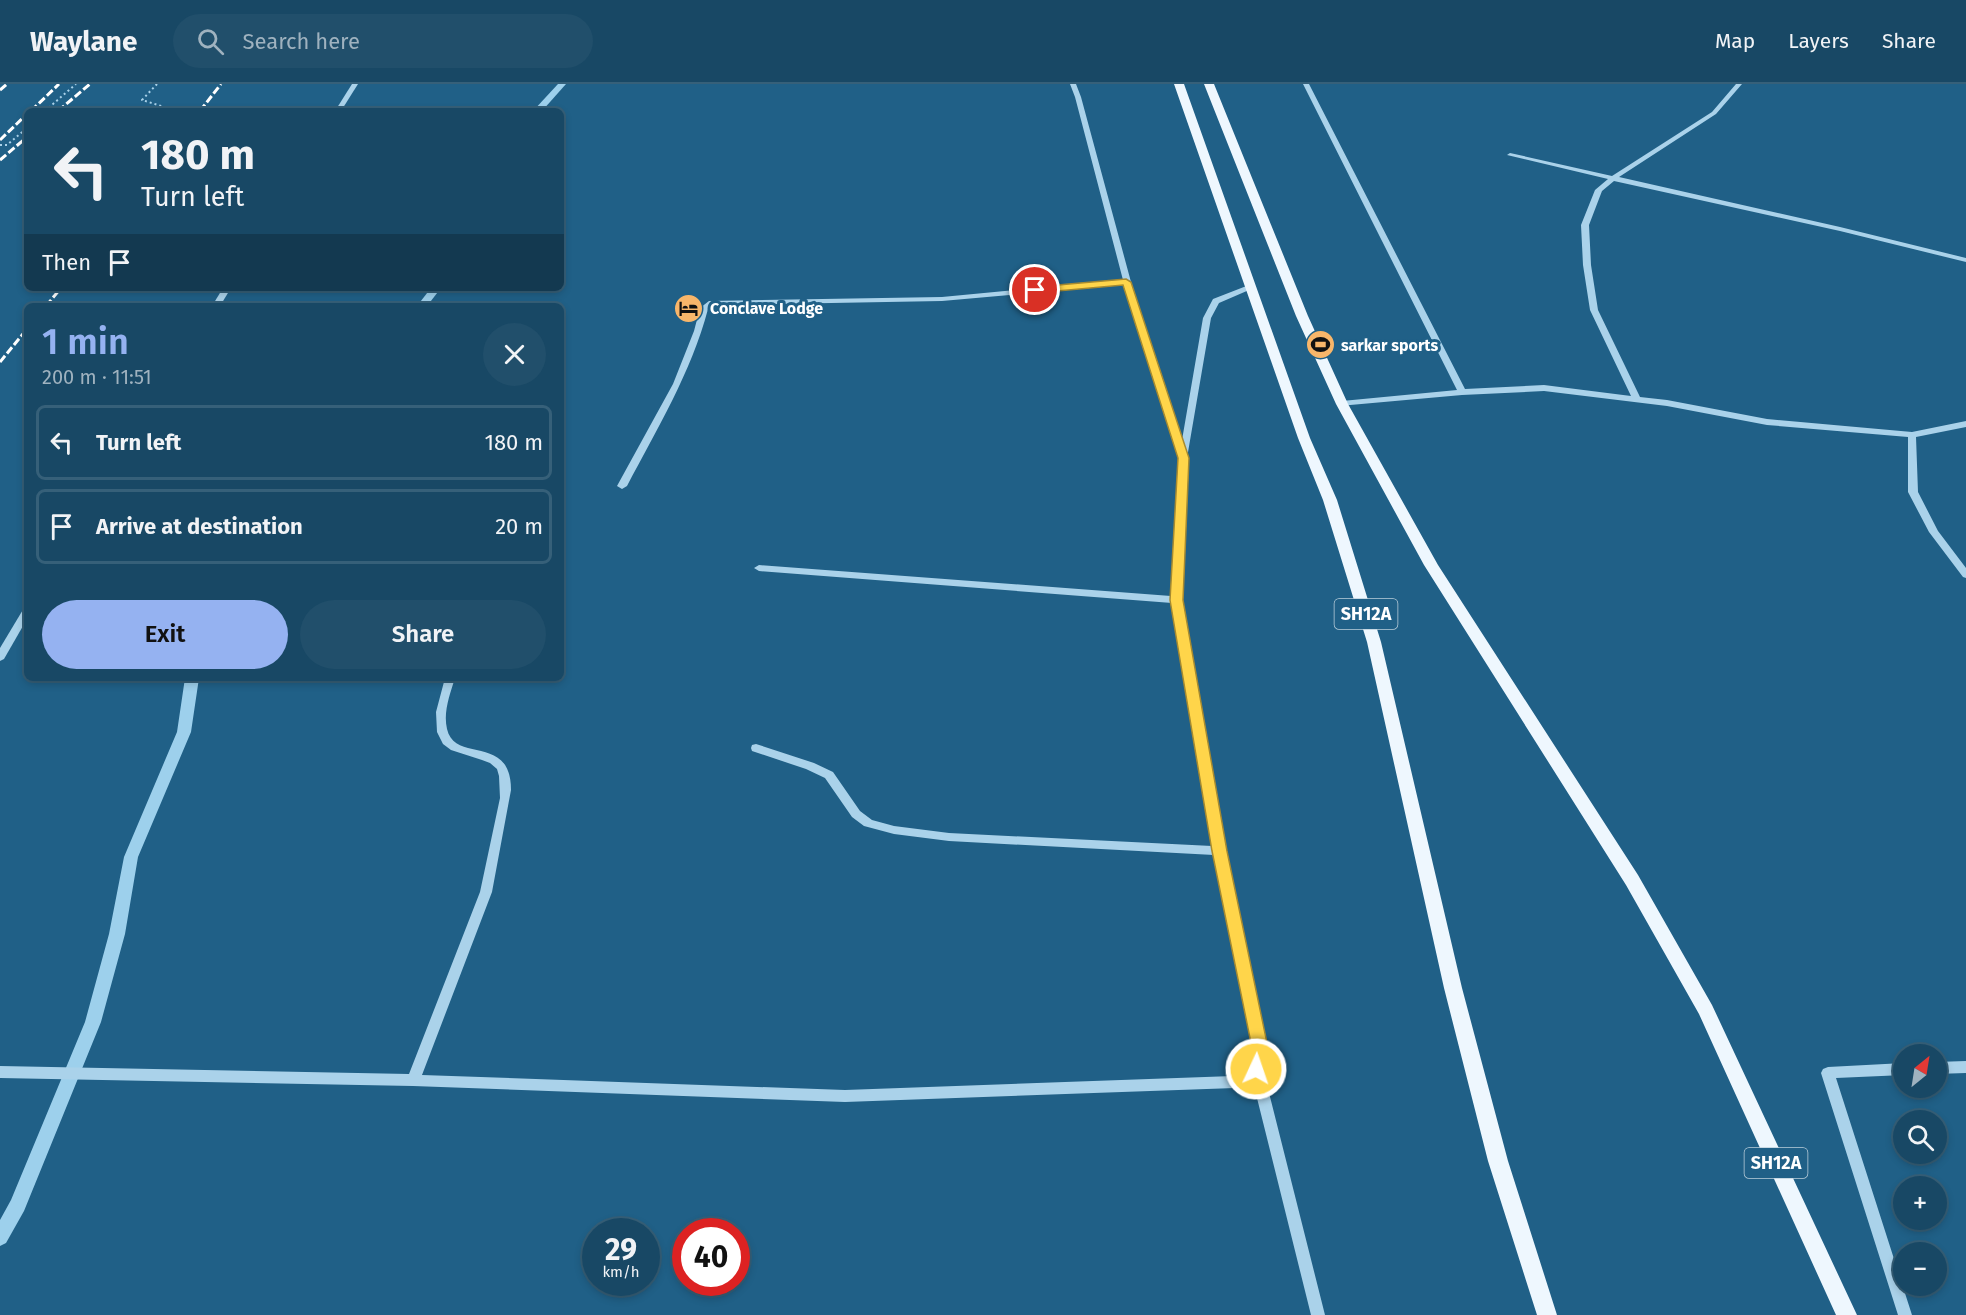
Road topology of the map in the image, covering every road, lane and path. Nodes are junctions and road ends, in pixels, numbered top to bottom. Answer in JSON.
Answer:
{"nodes":[{"id":1,"x":76,"y":84,"type":"edge"},
{"id":2,"x":157,"y":84,"type":"edge"},
{"id":3,"x":355,"y":84,"type":"edge"},
{"id":4,"x":1073,"y":84,"type":"edge"},
{"id":5,"x":1179,"y":84,"type":"edge"},
{"id":6,"x":1209,"y":84,"type":"edge"},
{"id":7,"x":1306,"y":84,"type":"edge"},
{"id":8,"x":1739,"y":84,"type":"edge"},
{"id":9,"x":48,"y":108,"type":"edge"},
{"id":10,"x":168,"y":108,"type":"edge"},
{"id":11,"x":340,"y":108,"type":"edge"},
{"id":12,"x":24,"y":131,"type":"edge"},
{"id":13,"x":0,"y":145,"type":"edge"},
{"id":14,"x":1510,"y":155,"type":"dead end"},
{"id":15,"x":1612,"y":178,"type":"junction"},
{"id":16,"x":1966,"y":260,"type":"edge"},
{"id":17,"x":1126,"y":282,"type":"junction"},
{"id":18,"x":1252,"y":287,"type":"junction"},
{"id":19,"x":1461,"y":392,"type":"junction"},
{"id":20,"x":1637,"y":399,"type":"junction"},
{"id":21,"x":1342,"y":404,"type":"junction"},
{"id":22,"x":1966,"y":424,"type":"edge"},
{"id":23,"x":1912,"y":435,"type":"junction"},
{"id":24,"x":1183,"y":458,"type":"junction"},
{"id":25,"x":622,"y":486,"type":"dead end"},
{"id":26,"x":759,"y":568,"type":"dead end"},
{"id":27,"x":1966,"y":575,"type":"edge"},
{"id":28,"x":1176,"y":600,"type":"junction"},
{"id":29,"x":24,"y":615,"type":"edge"},
{"id":30,"x":0,"y":657,"type":"edge"},
{"id":31,"x":449,"y":681,"type":"edge"},
{"id":32,"x":756,"y":748,"type":"dead end"},
{"id":33,"x":1220,"y":851,"type":"junction"},
{"id":34,"x":1966,"y":1067,"type":"edge"},
{"id":35,"x":1947,"y":1068,"type":"edge"},
{"id":36,"x":1256,"y":1069,"type":"junction"},
{"id":37,"x":1893,"y":1070,"type":"edge"},
{"id":38,"x":0,"y":1072,"type":"edge"},
{"id":39,"x":413,"y":1080,"type":"junction"},
{"id":40,"x":1318,"y":1315,"type":"edge"},
{"id":41,"x":1547,"y":1315,"type":"edge"},
{"id":42,"x":1847,"y":1315,"type":"edge"},
{"id":43,"x":1905,"y":1315,"type":"edge"}],
"edges":[{"from":1,"to":9,"type":"path"},
{"from":2,"to":10,"type":"path"},
{"from":3,"to":11,"type":"street"},
{"from":4,"to":17,"type":"street"},
{"from":5,"to":18,"type":"main road","number":"SH12A"},
{"from":6,"to":21,"type":"main road","number":"SH12A"},
{"from":7,"to":19,"type":"street"},
{"from":8,"to":15,"type":"street"},
{"from":12,"to":13,"type":"path"},
{"from":14,"to":15,"type":"street"},
{"from":15,"to":16,"type":"street"},
{"from":15,"to":20,"type":"street"},
{"from":17,"to":24,"type":"street"},
{"from":17,"to":25,"type":"street"},
{"from":18,"to":24,"type":"street"},
{"from":18,"to":41,"type":"main road","number":"SH12A"},
{"from":19,"to":20,"type":"street"},
{"from":19,"to":21,"type":"street"},
{"from":20,"to":23,"type":"street"},
{"from":21,"to":42,"type":"main road","number":"SH12A"},
{"from":22,"to":23,"type":"street"},
{"from":23,"to":27,"type":"street"},
{"from":24,"to":28,"type":"street"},
{"from":26,"to":28,"type":"street"},
{"from":28,"to":33,"type":"street"},
{"from":29,"to":30,"type":"street"},
{"from":31,"to":39,"type":"street"},
{"from":32,"to":33,"type":"street"},
{"from":33,"to":36,"type":"street"},
{"from":34,"to":35,"type":"street"},
{"from":36,"to":39,"type":"street"},
{"from":36,"to":40,"type":"street"},
{"from":37,"to":43,"type":"street"},
{"from":38,"to":39,"type":"street"}]}
